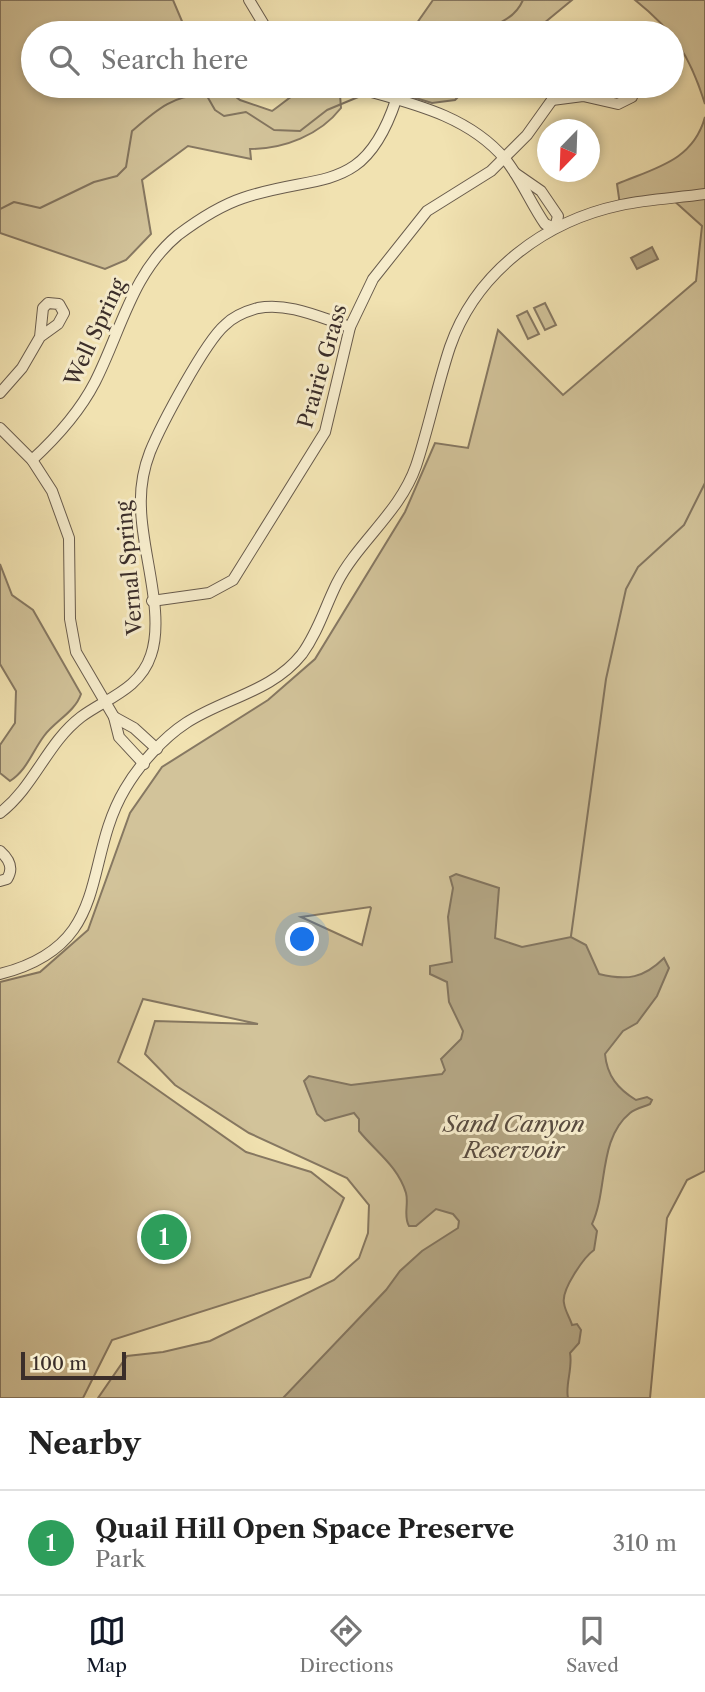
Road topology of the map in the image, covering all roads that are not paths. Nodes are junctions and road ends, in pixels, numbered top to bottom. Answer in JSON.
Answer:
{"nodes":[{"id":1,"x":249,"y":0,"type":"edge"},
{"id":2,"x":262,"y":21,"type":"edge"},
{"id":3,"x":389,"y":98,"type":"edge"},
{"id":4,"x":567,"y":98,"type":"edge"},
{"id":5,"x":592,"y":98,"type":"edge"},
{"id":6,"x":630,"y":98,"type":"edge"},
{"id":7,"x":396,"y":100,"type":"junction"},
{"id":8,"x":551,"y":100,"type":"joint"},
{"id":9,"x":504,"y":158,"type":"junction"},
{"id":10,"x":515,"y":173,"type":"junction"},
{"id":11,"x":541,"y":191,"type":"junction"},
{"id":12,"x":705,"y":194,"type":"edge"},
{"id":13,"x":529,"y":201,"type":"junction"},
{"id":14,"x":555,"y":228,"type":"junction"},
{"id":15,"x":350,"y":327,"type":"junction"},
{"id":16,"x":40,"y":337,"type":"dead end"},
{"id":17,"x":0,"y":393,"type":"edge"},
{"id":18,"x":0,"y":428,"type":"edge"},
{"id":19,"x":32,"y":460,"type":"junction"},
{"id":20,"x":152,"y":601,"type":"junction"},
{"id":21,"x":105,"y":702,"type":"junction"},
{"id":22,"x":114,"y":717,"type":"junction"},
{"id":23,"x":132,"y":726,"type":"junction"},
{"id":24,"x":120,"y":738,"type":"junction"},
{"id":25,"x":157,"y":750,"type":"junction"},
{"id":26,"x":144,"y":764,"type":"junction"},
{"id":27,"x":0,"y":813,"type":"edge"},
{"id":28,"x":0,"y":851,"type":"edge"},
{"id":29,"x":0,"y":881,"type":"edge"},
{"id":30,"x":0,"y":974,"type":"edge"}],
"edges":[{"from":1,"to":2,"type":"street"},
{"from":3,"to":7,"type":"street"},
{"from":4,"to":8,"type":"street"},
{"from":5,"to":6,"type":"street"},
{"from":7,"to":9,"type":"street"},
{"from":7,"to":19,"type":"street","name":"Well Spring"},
{"from":8,"to":9,"type":"street","name":"Prairie Grass"},
{"from":9,"to":10,"type":"street"},
{"from":9,"to":15,"type":"street","name":"Prairie Grass"},
{"from":10,"to":11,"type":"street"},
{"from":10,"to":13,"type":"street"},
{"from":11,"to":13,"type":"street"},
{"from":11,"to":14,"type":"street"},
{"from":12,"to":14,"type":"street"},
{"from":13,"to":14,"type":"street"},
{"from":14,"to":25,"type":"street"},
{"from":15,"to":20,"type":"street","name":"Prairie Grass"},
{"from":15,"to":20,"type":"street","name":"Vernal Spring"},
{"from":16,"to":17,"type":"street"},
{"from":18,"to":19,"type":"street"},
{"from":19,"to":21,"type":"street"},
{"from":20,"to":21,"type":"street","name":"Vernal Spring"},
{"from":21,"to":22,"type":"street"},
{"from":21,"to":27,"type":"street","name":"Vernal Spring"},
{"from":22,"to":23,"type":"street"},
{"from":22,"to":24,"type":"street"},
{"from":23,"to":24,"type":"street"},
{"from":23,"to":25,"type":"street"},
{"from":24,"to":26,"type":"street"},
{"from":25,"to":26,"type":"street"},
{"from":26,"to":30,"type":"street"},
{"from":28,"to":29,"type":"street"}]}
